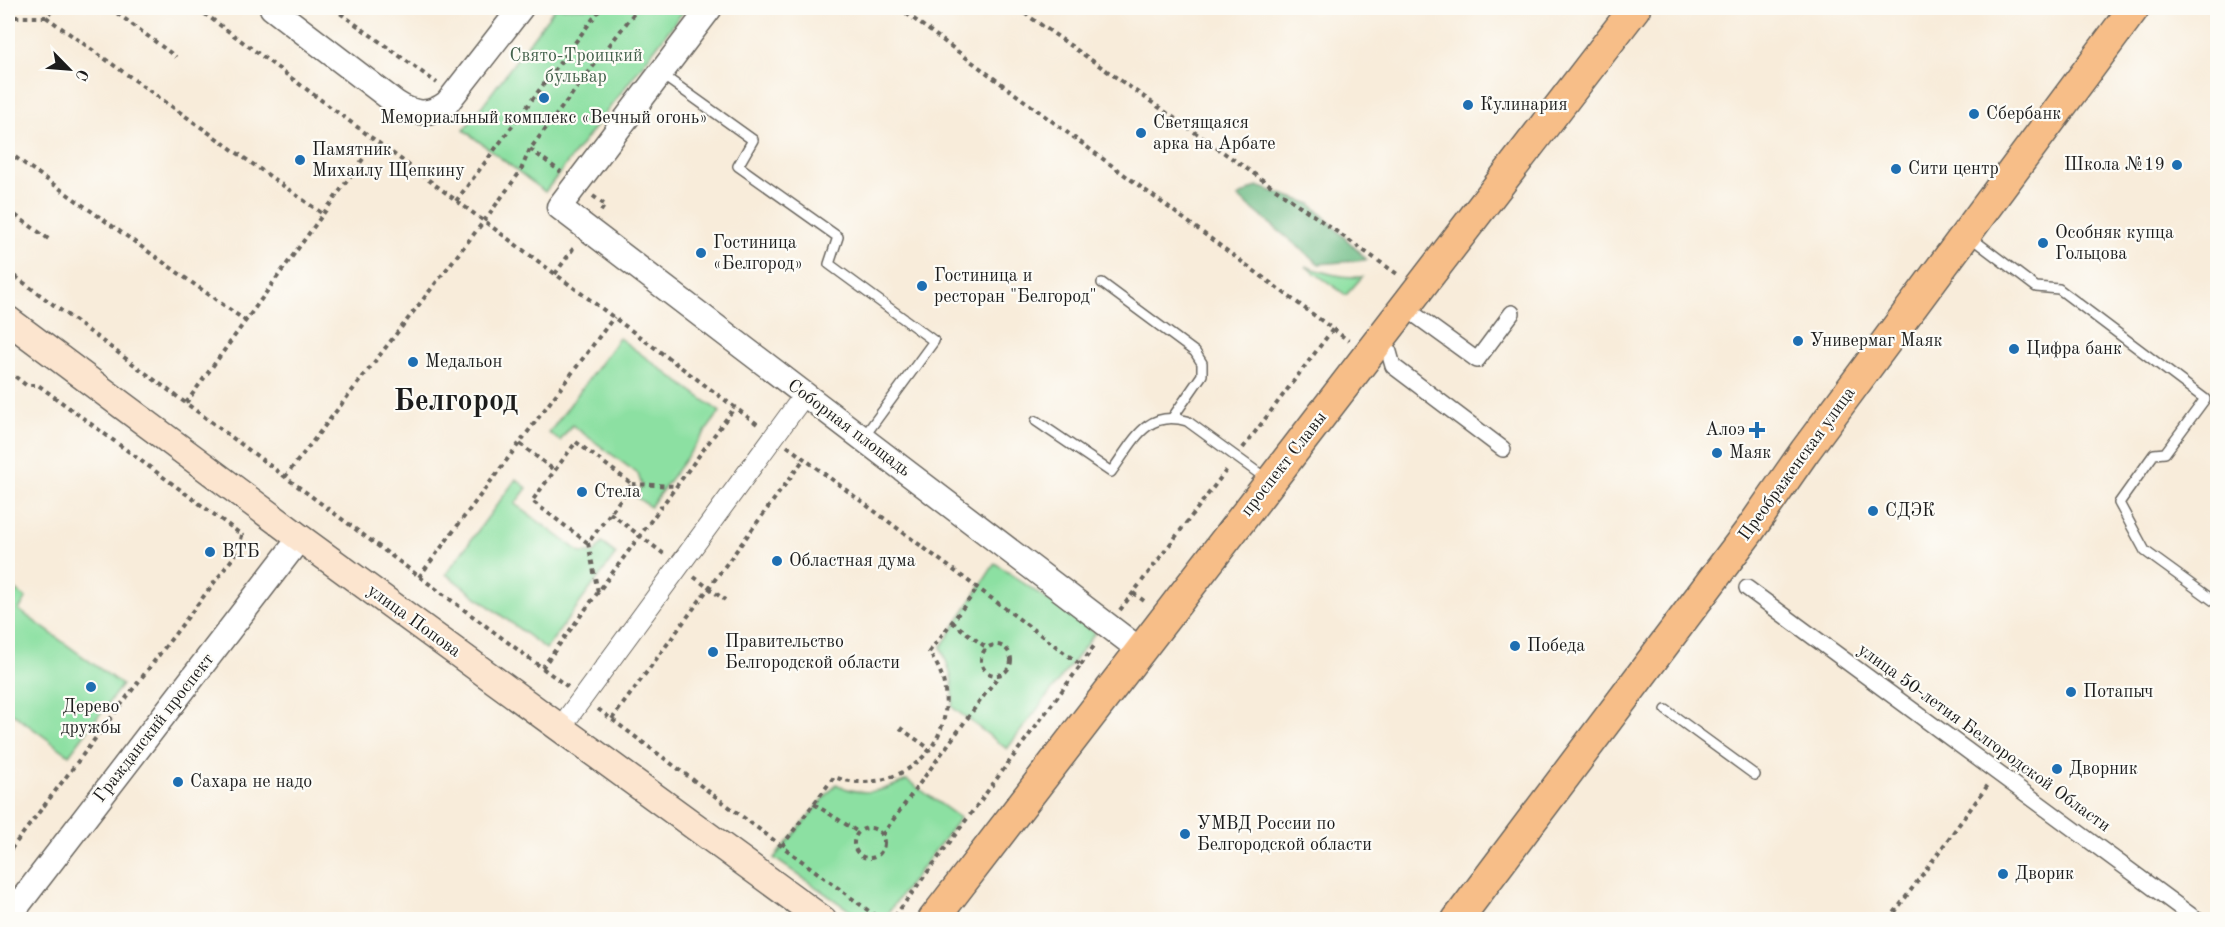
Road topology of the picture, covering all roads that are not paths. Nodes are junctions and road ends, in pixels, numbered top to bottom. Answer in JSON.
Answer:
{"nodes":[{"id":1,"x":521,"y":8,"type":"edge"},
{"id":2,"x":710,"y":8,"type":"edge"},
{"id":3,"x":1635,"y":8,"type":"edge"},
{"id":4,"x":2134,"y":8,"type":"edge"},
{"id":5,"x":278,"y":9,"type":"edge"},
{"id":6,"x":661,"y":74,"type":"junction"},
{"id":7,"x":1966,"y":234,"type":"junction"},
{"id":8,"x":1102,"y":283,"type":"dead end"},
{"id":9,"x":1411,"y":298,"type":"junction"},
{"id":10,"x":1512,"y":313,"type":"dead end"},
{"id":11,"x":8,"y":320,"type":"edge"},
{"id":12,"x":1374,"y":346,"type":"junction"},
{"id":13,"x":805,"y":394,"type":"junction"},
{"id":14,"x":1173,"y":417,"type":"junction"},
{"id":15,"x":1036,"y":421,"type":"dead end"},
{"id":16,"x":862,"y":438,"type":"junction"},
{"id":17,"x":1503,"y":449,"type":"dead end"},
{"id":18,"x":1270,"y":481,"type":"junction"},
{"id":19,"x":300,"y":538,"type":"junction"},
{"id":20,"x":1747,"y":588,"type":"dead end"},
{"id":21,"x":2217,"y":604,"type":"edge"},
{"id":22,"x":1140,"y":650,"type":"junction"},
{"id":23,"x":1666,"y":710,"type":"dead end"},
{"id":24,"x":561,"y":727,"type":"junction"},
{"id":25,"x":1755,"y":775,"type":"dead end"},
{"id":26,"x":8,"y":918,"type":"edge"},
{"id":27,"x":824,"y":920,"type":"edge"},
{"id":28,"x":933,"y":920,"type":"edge"},
{"id":29,"x":1457,"y":920,"type":"edge"},
{"id":30,"x":2197,"y":920,"type":"edge"}],
"edges":[{"from":1,"to":5,"type":"street"},
{"from":2,"to":6,"type":"street"},
{"from":3,"to":9,"type":"main road","name":"проспект Славы"},
{"from":4,"to":7,"type":"main road","name":"Преображенская улица"},
{"from":6,"to":13,"type":"street","name":"Соборная площадь"},
{"from":6,"to":16,"type":"lane"},
{"from":7,"to":21,"type":"lane"},
{"from":7,"to":29,"type":"main road","name":"Преображенская улица"},
{"from":8,"to":14,"type":"lane"},
{"from":9,"to":10,"type":"street"},
{"from":9,"to":12,"type":"main road","name":"проспект Славы"},
{"from":11,"to":19,"type":"main road","name":"улица Попова"},
{"from":12,"to":17,"type":"street"},
{"from":12,"to":18,"type":"main road","name":"проспект Славы"},
{"from":13,"to":16,"type":"street","name":"Соборная площадь"},
{"from":13,"to":24,"type":"street"},
{"from":14,"to":15,"type":"lane"},
{"from":14,"to":18,"type":"lane"},
{"from":16,"to":22,"type":"street","name":"Соборная площадь"},
{"from":18,"to":22,"type":"main road","name":"проспект Славы"},
{"from":19,"to":24,"type":"main road","name":"улица Попова"},
{"from":19,"to":26,"type":"street","name":"Гражданский проспект"},
{"from":20,"to":30,"type":"street","name":"улица 50-летия Белгородской Области"},
{"from":22,"to":28,"type":"main road","name":"проспект Славы"},
{"from":23,"to":25,"type":"lane"},
{"from":24,"to":27,"type":"main road","name":"улица Попова"}]}
